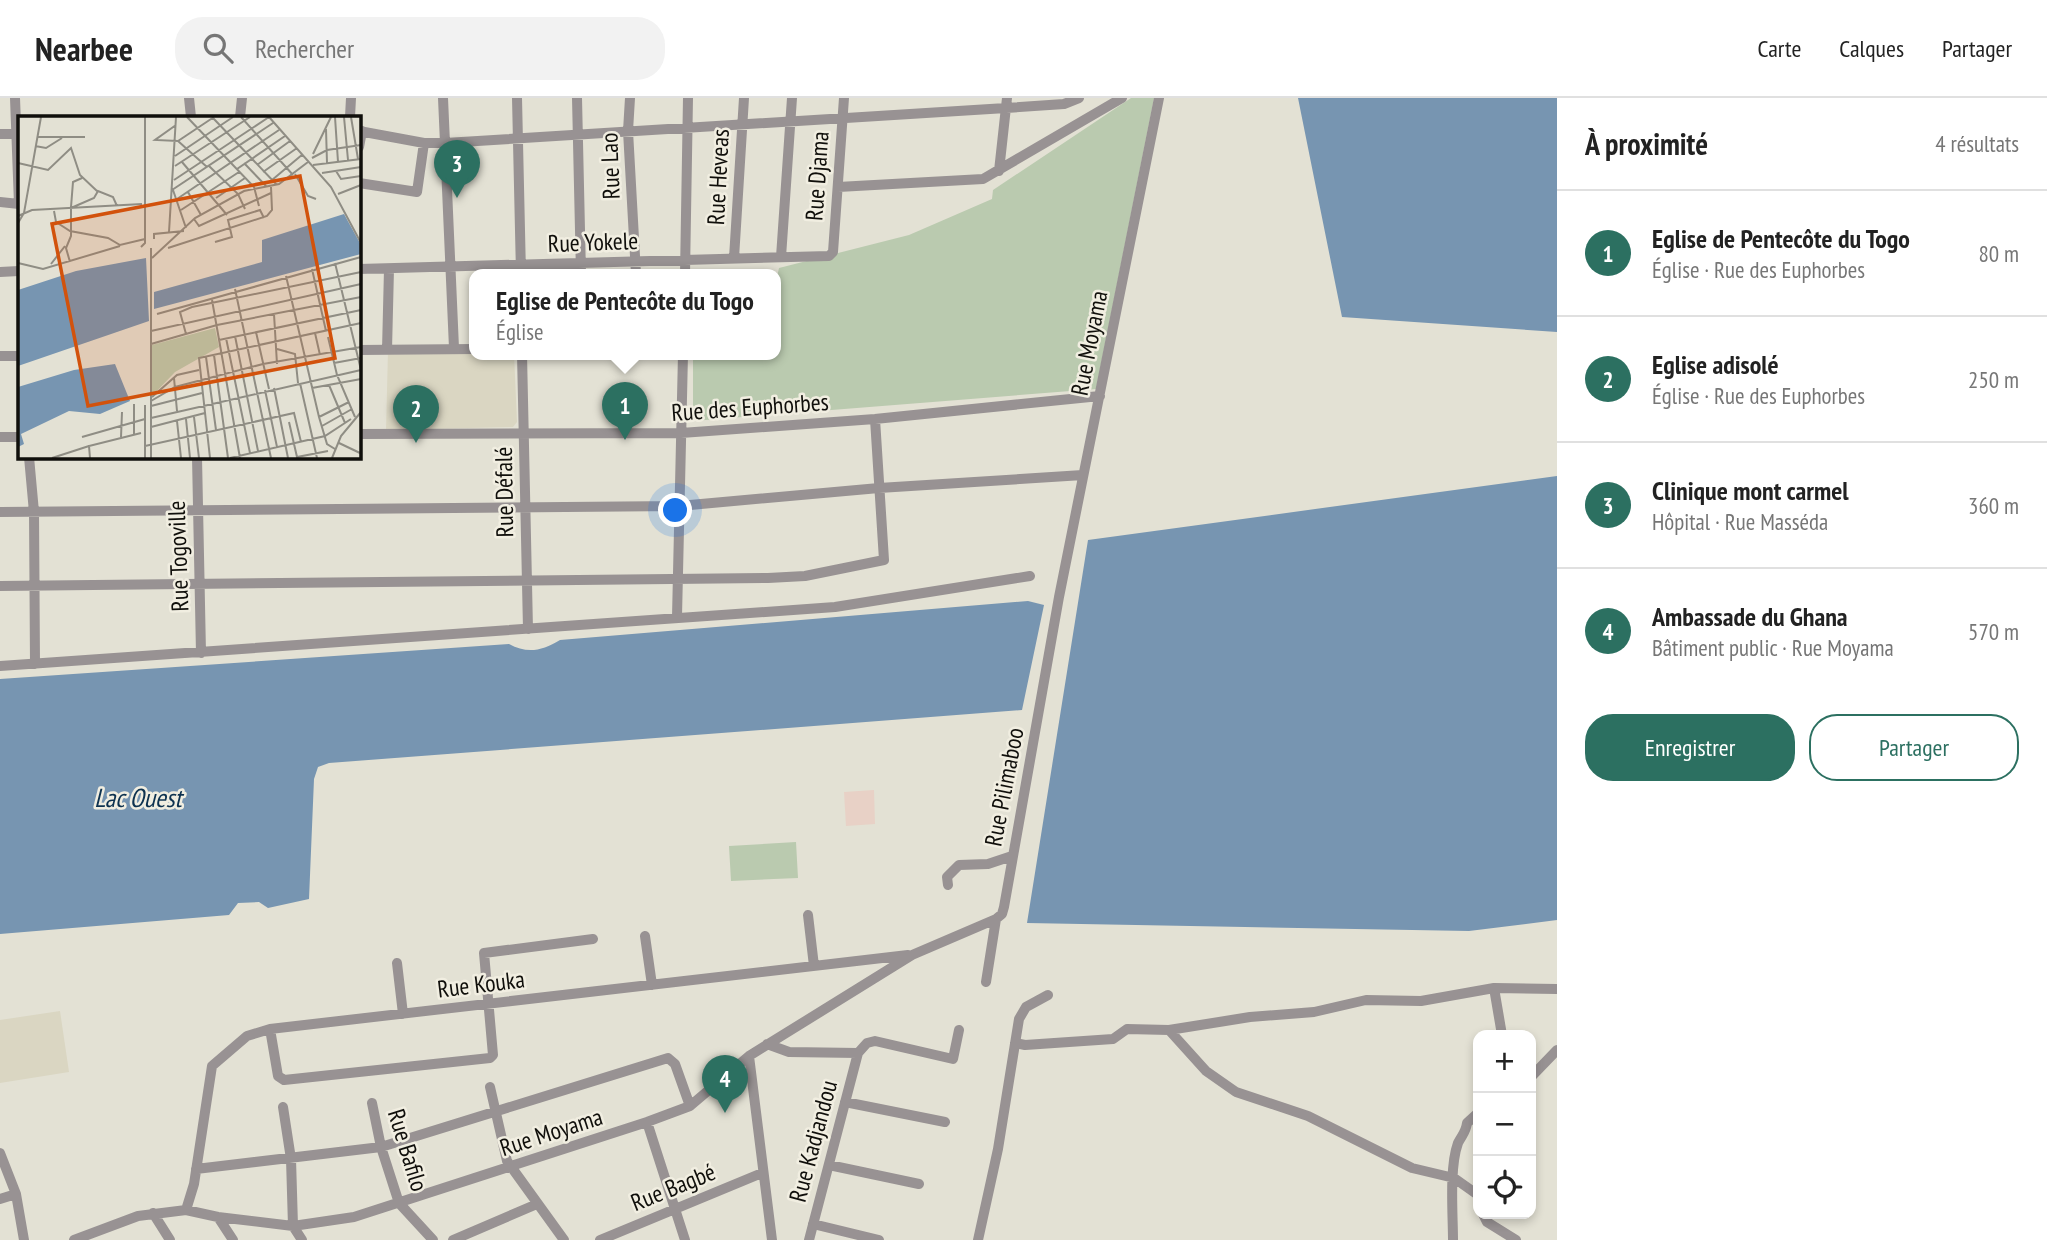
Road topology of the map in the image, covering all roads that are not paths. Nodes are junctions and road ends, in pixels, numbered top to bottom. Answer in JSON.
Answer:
{"nodes":[{"id":1,"x":15,"y":98,"type":"edge"},
{"id":2,"x":189,"y":98,"type":"edge"},
{"id":3,"x":242,"y":98,"type":"edge"},
{"id":4,"x":351,"y":98,"type":"edge"},
{"id":5,"x":443,"y":98,"type":"edge"},
{"id":6,"x":517,"y":98,"type":"edge"},
{"id":7,"x":576,"y":98,"type":"edge"},
{"id":8,"x":630,"y":98,"type":"edge"},
{"id":9,"x":688,"y":98,"type":"edge"},
{"id":10,"x":744,"y":98,"type":"edge"},
{"id":11,"x":792,"y":98,"type":"edge"},
{"id":12,"x":844,"y":98,"type":"edge"},
{"id":13,"x":1079,"y":98,"type":"edge"},
{"id":14,"x":1122,"y":98,"type":"edge"},
{"id":15,"x":1159,"y":98,"type":"edge"},
{"id":16,"x":1006,"y":103,"type":"edge"},
{"id":17,"x":191,"y":116,"type":"edge"},
{"id":18,"x":240,"y":116,"type":"edge"},
{"id":19,"x":351,"y":116,"type":"edge"},
{"id":20,"x":843,"y":117,"type":"junction"},
{"id":21,"x":790,"y":119,"type":"junction"},
{"id":22,"x":742,"y":123,"type":"junction"},
{"id":23,"x":687,"y":126,"type":"junction"},
{"id":24,"x":360,"y":131,"type":"edge"},
{"id":25,"x":628,"y":131,"type":"junction"},
{"id":26,"x":0,"y":134,"type":"edge"},
{"id":27,"x":18,"y":134,"type":"edge"},
{"id":28,"x":576,"y":134,"type":"junction"},
{"id":29,"x":518,"y":137,"type":"junction"},
{"id":30,"x":424,"y":143,"type":"junction"},
{"id":31,"x":445,"y":143,"type":"junction"},
{"id":32,"x":999,"y":171,"type":"junction"},
{"id":33,"x":360,"y":183,"type":"edge"},
{"id":34,"x":838,"y":187,"type":"junction"},
{"id":35,"x":0,"y":202,"type":"edge"},
{"id":36,"x":18,"y":204,"type":"edge"},
{"id":37,"x":829,"y":256,"type":"joint"},
{"id":38,"x":782,"y":257,"type":"junction"},
{"id":39,"x":734,"y":258,"type":"junction"},
{"id":40,"x":685,"y":260,"type":"junction"},
{"id":41,"x":635,"y":261,"type":"junction"},
{"id":42,"x":452,"y":266,"type":"junction"},
{"id":43,"x":360,"y":269,"type":"edge"},
{"id":44,"x":389,"y":269,"type":"junction"},
{"id":45,"x":521,"y":269,"type":"edge"},
{"id":46,"x":581,"y":269,"type":"edge"},
{"id":47,"x":636,"y":269,"type":"edge"},
{"id":48,"x":685,"y":269,"type":"edge"},
{"id":49,"x":0,"y":271,"type":"edge"},
{"id":50,"x":18,"y":271,"type":"edge"},
{"id":51,"x":453,"y":348,"type":"junction"},
{"id":52,"x":469,"y":349,"type":"edge"},
{"id":53,"x":360,"y":350,"type":"edge"},
{"id":54,"x":387,"y":350,"type":"junction"},
{"id":55,"x":0,"y":356,"type":"edge"},
{"id":56,"x":18,"y":356,"type":"edge"},
{"id":57,"x":522,"y":360,"type":"edge"},
{"id":58,"x":682,"y":360,"type":"edge"},
{"id":59,"x":1100,"y":396,"type":"junction"},
{"id":60,"x":875,"y":419,"type":"junction"},
{"id":61,"x":681,"y":433,"type":"junction"},
{"id":62,"x":360,"y":435,"type":"edge"},
{"id":63,"x":524,"y":435,"type":"junction"},
{"id":64,"x":18,"y":437,"type":"edge"},
{"id":65,"x":0,"y":438,"type":"edge"},
{"id":66,"x":29,"y":458,"type":"edge"},
{"id":67,"x":197,"y":458,"type":"edge"},
{"id":68,"x":1083,"y":475,"type":"junction"},
{"id":69,"x":879,"y":488,"type":"junction"},
{"id":70,"x":679,"y":506,"type":"junction"},
{"id":71,"x":526,"y":508,"type":"junction"},
{"id":72,"x":197,"y":511,"type":"junction"},
{"id":73,"x":0,"y":512,"type":"edge"},
{"id":74,"x":34,"y":512,"type":"junction"},
{"id":75,"x":1030,"y":576,"type":"dead end"},
{"id":76,"x":678,"y":578,"type":"junction"},
{"id":77,"x":527,"y":580,"type":"junction"},
{"id":78,"x":201,"y":583,"type":"junction"},
{"id":79,"x":0,"y":586,"type":"edge"},
{"id":80,"x":34,"y":586,"type":"junction"},
{"id":81,"x":1059,"y":597,"type":"joint"},
{"id":82,"x":677,"y":617,"type":"junction"},
{"id":83,"x":528,"y":629,"type":"junction"},
{"id":84,"x":201,"y":653,"type":"junction"},
{"id":85,"x":36,"y":664,"type":"junction"},
{"id":86,"x":0,"y":666,"type":"edge"},
{"id":87,"x":1012,"y":856,"type":"junction"},
{"id":88,"x":948,"y":885,"type":"dead end"},
{"id":89,"x":808,"y":915,"type":"dead end"},
{"id":90,"x":996,"y":919,"type":"junction"},
{"id":91,"x":645,"y":936,"type":"dead end"},
{"id":92,"x":593,"y":939,"type":"dead end"},
{"id":93,"x":912,"y":955,"type":"junction"},
{"id":94,"x":397,"y":963,"type":"dead end"},
{"id":95,"x":814,"y":966,"type":"junction"},
{"id":96,"x":986,"y":982,"type":"dead end"},
{"id":97,"x":652,"y":985,"type":"junction"},
{"id":98,"x":1494,"y":988,"type":"junction"},
{"id":99,"x":1557,"y":989,"type":"edge"},
{"id":100,"x":1048,"y":995,"type":"dead end"},
{"id":101,"x":491,"y":1003,"type":"junction"},
{"id":102,"x":404,"y":1014,"type":"junction"},
{"id":103,"x":270,"y":1029,"type":"junction"},
{"id":104,"x":959,"y":1030,"type":"dead end"},
{"id":105,"x":1169,"y":1030,"type":"junction"},
{"id":106,"x":1501,"y":1030,"type":"edge"},
{"id":107,"x":1015,"y":1043,"type":"junction"},
{"id":108,"x":767,"y":1044,"type":"junction"},
{"id":109,"x":1557,"y":1050,"type":"edge"},
{"id":110,"x":858,"y":1053,"type":"junction"},
{"id":111,"x":749,"y":1056,"type":"junction"},
{"id":112,"x":1536,"y":1072,"type":"edge"},
{"id":113,"x":490,"y":1087,"type":"dead end"},
{"id":114,"x":845,"y":1102,"type":"junction"},
{"id":115,"x":372,"y":1103,"type":"dead end"},
{"id":116,"x":690,"y":1106,"type":"junction"},
{"id":117,"x":283,"y":1107,"type":"dead end"},
{"id":118,"x":494,"y":1111,"type":"junction"},
{"id":119,"x":1473,"y":1118,"type":"edge"},
{"id":120,"x":646,"y":1122,"type":"junction"},
{"id":121,"x":945,"y":1122,"type":"dead end"},
{"id":122,"x":381,"y":1147,"type":"junction"},
{"id":123,"x":0,"y":1153,"type":"edge"},
{"id":124,"x":290,"y":1159,"type":"junction"},
{"id":125,"x":829,"y":1164,"type":"junction"},
{"id":126,"x":513,"y":1166,"type":"junction"},
{"id":127,"x":196,"y":1169,"type":"junction"},
{"id":128,"x":762,"y":1173,"type":"junction"},
{"id":129,"x":1454,"y":1178,"type":"junction"},
{"id":130,"x":919,"y":1184,"type":"dead end"},
{"id":131,"x":1473,"y":1191,"type":"edge"},
{"id":132,"x":16,"y":1194,"type":"junction"},
{"id":133,"x":0,"y":1199,"type":"edge"},
{"id":134,"x":399,"y":1203,"type":"junction"},
{"id":135,"x":537,"y":1204,"type":"junction"},
{"id":136,"x":675,"y":1208,"type":"junction"},
{"id":137,"x":186,"y":1210,"type":"junction"},
{"id":138,"x":153,"y":1213,"type":"junction"},
{"id":139,"x":218,"y":1217,"type":"junction"},
{"id":140,"x":1486,"y":1219,"type":"edge"},
{"id":141,"x":813,"y":1224,"type":"junction"},
{"id":142,"x":293,"y":1226,"type":"junction"},
{"id":143,"x":24,"y":1240,"type":"edge"},
{"id":144,"x":74,"y":1240,"type":"edge"},
{"id":145,"x":170,"y":1240,"type":"edge"},
{"id":146,"x":233,"y":1240,"type":"edge"},
{"id":147,"x":302,"y":1240,"type":"edge"},
{"id":148,"x":433,"y":1240,"type":"edge"},
{"id":149,"x":453,"y":1240,"type":"edge"},
{"id":150,"x":564,"y":1240,"type":"edge"},
{"id":151,"x":600,"y":1240,"type":"edge"},
{"id":152,"x":685,"y":1240,"type":"edge"},
{"id":153,"x":772,"y":1240,"type":"edge"},
{"id":154,"x":809,"y":1240,"type":"edge"},
{"id":155,"x":879,"y":1240,"type":"edge"},
{"id":156,"x":978,"y":1240,"type":"edge"},
{"id":157,"x":1452,"y":1240,"type":"edge"},
{"id":158,"x":1516,"y":1240,"type":"edge"}],
"edges":[{"from":1,"to":27,"type":"street"},
{"from":2,"to":17,"type":"street"},
{"from":3,"to":18,"type":"street"},
{"from":4,"to":19,"type":"street"},
{"from":5,"to":31,"type":"street"},
{"from":6,"to":29,"type":"street"},
{"from":7,"to":28,"type":"street"},
{"from":8,"to":25,"type":"street","name":"Rue Lao"},
{"from":9,"to":23,"type":"street"},
{"from":10,"to":22,"type":"street","name":"Rue Heveas"},
{"from":11,"to":21,"type":"street"},
{"from":12,"to":20,"type":"street","name":"Rue Djama"},
{"from":13,"to":16,"type":"street"},
{"from":14,"to":32,"type":"street"},
{"from":15,"to":59,"type":"street","name":"Rue Moyama"},
{"from":16,"to":20,"type":"street"},
{"from":16,"to":32,"type":"street"},
{"from":20,"to":21,"type":"street"},
{"from":20,"to":34,"type":"street","name":"Rue Djama"},
{"from":21,"to":22,"type":"street"},
{"from":21,"to":38,"type":"street"},
{"from":22,"to":23,"type":"street"},
{"from":22,"to":39,"type":"street","name":"Rue Heveas"},
{"from":23,"to":25,"type":"street"},
{"from":23,"to":40,"type":"street"},
{"from":24,"to":30,"type":"street"},
{"from":25,"to":28,"type":"street"},
{"from":25,"to":41,"type":"street","name":"Rue Lao"},
{"from":26,"to":27,"type":"street"},
{"from":28,"to":29,"type":"street"},
{"from":28,"to":46,"type":"street"},
{"from":29,"to":31,"type":"street"},
{"from":29,"to":45,"type":"street"},
{"from":30,"to":31,"type":"street"},
{"from":30,"to":33,"type":"street"},
{"from":31,"to":42,"type":"street"},
{"from":32,"to":34,"type":"street"},
{"from":34,"to":37,"type":"street","name":"Rue Djama"},
{"from":35,"to":36,"type":"street"},
{"from":37,"to":38,"type":"street","name":"Rue Yokele"},
{"from":38,"to":39,"type":"street","name":"Rue Yokele"},
{"from":39,"to":40,"type":"street","name":"Rue Yokele"},
{"from":40,"to":41,"type":"street","name":"Rue Yokele"},
{"from":40,"to":48,"type":"street"},
{"from":41,"to":46,"type":"street","name":"Rue Yokele"},
{"from":41,"to":47,"type":"street","name":"Rue Lao"},
{"from":42,"to":44,"type":"street","name":"Rue Yokele"},
{"from":42,"to":45,"type":"street","name":"Rue Yokele"},
{"from":42,"to":51,"type":"street"},
{"from":43,"to":44,"type":"street","name":"Rue Yokele"},
{"from":44,"to":54,"type":"street"},
{"from":45,"to":46,"type":"street","name":"Rue Yokele"},
{"from":49,"to":50,"type":"street"},
{"from":51,"to":52,"type":"street"},
{"from":51,"to":54,"type":"street"},
{"from":53,"to":54,"type":"street"},
{"from":55,"to":56,"type":"street"},
{"from":57,"to":63,"type":"street","name":"Rue Défalé"},
{"from":58,"to":61,"type":"street"},
{"from":59,"to":60,"type":"street","name":"Rue des Euphorbes"},
{"from":59,"to":68,"type":"street","name":"Rue Moyama"},
{"from":60,"to":61,"type":"street","name":"Rue des Euphorbes"},
{"from":60,"to":69,"type":"street"},
{"from":61,"to":63,"type":"street","name":"Rue des Euphorbes"},
{"from":61,"to":70,"type":"street"},
{"from":62,"to":63,"type":"street","name":"Rue des Euphorbes"},
{"from":63,"to":71,"type":"street","name":"Rue Défalé"},
{"from":64,"to":65,"type":"street"},
{"from":66,"to":74,"type":"street"},
{"from":67,"to":72,"type":"street","name":"Rue Togoville"},
{"from":68,"to":69,"type":"street"},
{"from":68,"to":81,"type":"street","name":"Rue Moyama"},
{"from":69,"to":70,"type":"street"},
{"from":69,"to":76,"type":"street"},
{"from":70,"to":71,"type":"street"},
{"from":70,"to":76,"type":"street"},
{"from":71,"to":72,"type":"street"},
{"from":71,"to":77,"type":"street","name":"Rue Défalé"},
{"from":72,"to":74,"type":"street"},
{"from":72,"to":78,"type":"street","name":"Rue Togoville"},
{"from":73,"to":74,"type":"street"},
{"from":74,"to":80,"type":"street"},
{"from":75,"to":82,"type":"street"},
{"from":76,"to":77,"type":"street"},
{"from":76,"to":82,"type":"street"},
{"from":77,"to":78,"type":"street"},
{"from":77,"to":83,"type":"street","name":"Rue Défalé"},
{"from":78,"to":80,"type":"street"},
{"from":78,"to":84,"type":"street","name":"Rue Togoville"},
{"from":79,"to":80,"type":"street"},
{"from":80,"to":85,"type":"street"},
{"from":81,"to":87,"type":"street","name":"Rue Pilimaboo"},
{"from":82,"to":83,"type":"street"},
{"from":83,"to":84,"type":"street"},
{"from":84,"to":85,"type":"street"},
{"from":85,"to":86,"type":"street"},
{"from":87,"to":88,"type":"street"},
{"from":87,"to":90,"type":"street","name":"Rue Pilimaboo"},
{"from":89,"to":95,"type":"street"},
{"from":90,"to":93,"type":"street","name":"Rue Moyama"},
{"from":90,"to":96,"type":"street","name":"Rue Pilimaboo"},
{"from":91,"to":97,"type":"street"},
{"from":92,"to":101,"type":"street"},
{"from":93,"to":95,"type":"street","name":"Rue Kouka"},
{"from":93,"to":108,"type":"street","name":"Rue Moyama"},
{"from":94,"to":102,"type":"street"},
{"from":95,"to":97,"type":"street","name":"Rue Kouka"},
{"from":97,"to":101,"type":"street","name":"Rue Kouka"},
{"from":98,"to":99,"type":"street"},
{"from":98,"to":105,"type":"street"},
{"from":98,"to":106,"type":"street"},
{"from":100,"to":107,"type":"street"},
{"from":101,"to":102,"type":"street","name":"Rue Kouka"},
{"from":101,"to":103,"type":"street"},
{"from":102,"to":103,"type":"street","name":"Rue Kouka"},
{"from":103,"to":127,"type":"street","name":"Rue Kouka"},
{"from":104,"to":110,"type":"street"},
{"from":105,"to":107,"type":"street"},
{"from":105,"to":129,"type":"street"},
{"from":107,"to":156,"type":"street"},
{"from":108,"to":110,"type":"street"},
{"from":108,"to":111,"type":"street","name":"Rue Moyama"},
{"from":109,"to":112,"type":"street"},
{"from":110,"to":114,"type":"street","name":"Rue Kadjandou"},
{"from":111,"to":116,"type":"street","name":"Rue Moyama"},
{"from":111,"to":128,"type":"street"},
{"from":113,"to":118,"type":"street"},
{"from":114,"to":121,"type":"street"},
{"from":114,"to":125,"type":"street","name":"Rue Kadjandou"},
{"from":115,"to":122,"type":"street","name":"Rue Bafilo"},
{"from":116,"to":118,"type":"street"},
{"from":116,"to":120,"type":"street","name":"Rue Moyama"},
{"from":117,"to":124,"type":"street"},
{"from":118,"to":122,"type":"street"},
{"from":118,"to":126,"type":"street"},
{"from":119,"to":129,"type":"street"},
{"from":120,"to":126,"type":"street","name":"Rue Moyama"},
{"from":120,"to":136,"type":"street"},
{"from":122,"to":124,"type":"street"},
{"from":122,"to":134,"type":"street","name":"Rue Bafilo"},
{"from":123,"to":132,"type":"street"},
{"from":124,"to":127,"type":"street"},
{"from":124,"to":142,"type":"street"},
{"from":125,"to":130,"type":"street"},
{"from":125,"to":141,"type":"street","name":"Rue Kadjandou"},
{"from":126,"to":134,"type":"street","name":"Rue Moyama"},
{"from":126,"to":135,"type":"street"},
{"from":127,"to":137,"type":"street","name":"Rue Kouka"},
{"from":128,"to":136,"type":"street","name":"Rue Bagbé"},
{"from":128,"to":153,"type":"street"},
{"from":129,"to":131,"type":"street"},
{"from":129,"to":157,"type":"street"},
{"from":132,"to":133,"type":"street"},
{"from":132,"to":143,"type":"street"},
{"from":134,"to":142,"type":"street","name":"Rue Moyama"},
{"from":134,"to":148,"type":"street","name":"Rue Bafilo"},
{"from":135,"to":149,"type":"street"},
{"from":135,"to":150,"type":"street"},
{"from":136,"to":151,"type":"street","name":"Rue Bagbé"},
{"from":136,"to":152,"type":"street"},
{"from":137,"to":138,"type":"street","name":"Rue Moyama"},
{"from":137,"to":139,"type":"street","name":"Rue Moyama"},
{"from":138,"to":144,"type":"street","name":"Rue Moyama"},
{"from":138,"to":145,"type":"street"},
{"from":139,"to":142,"type":"street","name":"Rue Moyama"},
{"from":139,"to":146,"type":"street"},
{"from":140,"to":158,"type":"street"},
{"from":141,"to":154,"type":"street","name":"Rue Kadjandou"},
{"from":141,"to":155,"type":"street"},
{"from":142,"to":147,"type":"street"}]}
